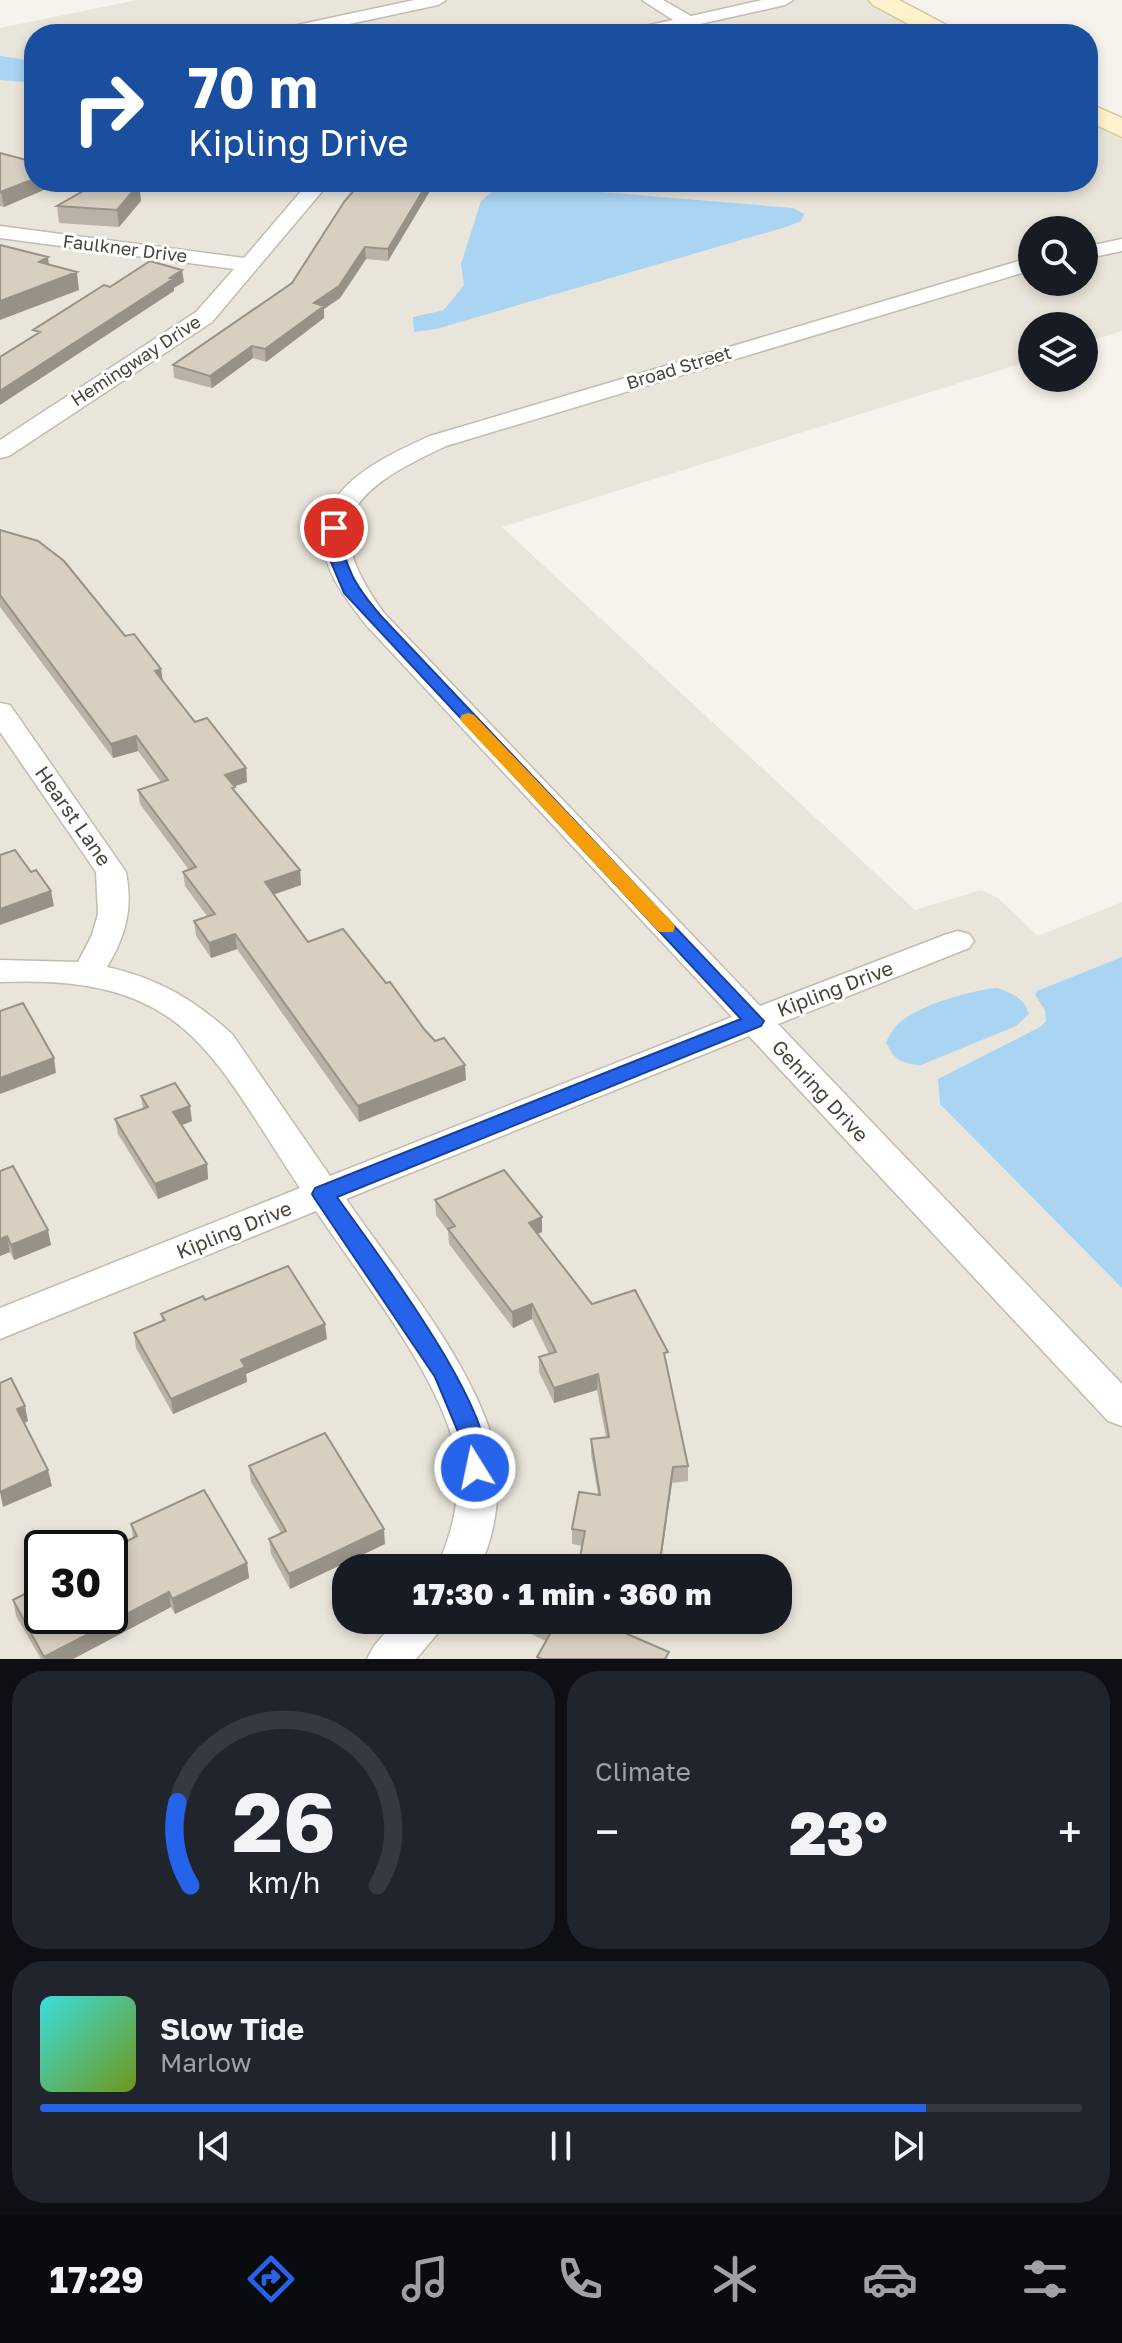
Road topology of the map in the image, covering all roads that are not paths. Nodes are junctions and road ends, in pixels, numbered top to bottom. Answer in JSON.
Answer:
{"nodes":[{"id":1,"x":438,"y":0,"type":"edge"},
{"id":2,"x":650,"y":0,"type":"edge"},
{"id":3,"x":785,"y":0,"type":"edge"},
{"id":4,"x":881,"y":0,"type":"edge"},
{"id":5,"x":688,"y":21,"type":"junction"},
{"id":6,"x":326,"y":24,"type":"edge"},
{"id":7,"x":675,"y":24,"type":"edge"},
{"id":8,"x":926,"y":24,"type":"edge"},
{"id":9,"x":1098,"y":116,"type":"edge"},
{"id":10,"x":1122,"y":129,"type":"edge"},
{"id":11,"x":312,"y":192,"type":"edge"},
{"id":12,"x":0,"y":232,"type":"edge"},
{"id":13,"x":1122,"y":245,"type":"edge"},
{"id":14,"x":1098,"y":250,"type":"edge"},
{"id":15,"x":251,"y":265,"type":"junction"},
{"id":16,"x":1018,"y":267,"type":"edge"},
{"id":17,"x":0,"y":451,"type":"edge"},
{"id":18,"x":342,"y":507,"type":"joint"},
{"id":19,"x":0,"y":711,"type":"edge"},
{"id":20,"x":958,"y":941,"type":"dead end"},
{"id":21,"x":0,"y":971,"type":"edge"},
{"id":22,"x":88,"y":972,"type":"junction"},
{"id":23,"x":754,"y":1021,"type":"junction"},
{"id":24,"x":323,"y":1194,"type":"junction"},
{"id":25,"x":0,"y":1324,"type":"edge"},
{"id":26,"x":1122,"y":1410,"type":"edge"},
{"id":27,"x":465,"y":1554,"type":"edge"},
{"id":28,"x":411,"y":1634,"type":"edge"},
{"id":29,"x":389,"y":1659,"type":"edge"}],
"edges":[{"from":1,"to":6,"type":"street"},
{"from":2,"to":5,"type":"street"},
{"from":3,"to":5,"type":"street"},
{"from":4,"to":8,"type":"main road"},
{"from":5,"to":7,"type":"street"},
{"from":9,"to":10,"type":"main road"},
{"from":11,"to":15,"type":"street","name":"Hemingway Drive"},
{"from":12,"to":15,"type":"street","name":"Faulkner Drive"},
{"from":13,"to":14,"type":"street"},
{"from":15,"to":17,"type":"street","name":"Hemingway Drive"},
{"from":16,"to":18,"type":"street","name":"Broad Street"},
{"from":18,"to":23,"type":"street","name":"Gehring Drive"},
{"from":19,"to":22,"type":"street","name":"Hearst Lane"},
{"from":20,"to":23,"type":"street","name":"Kipling Drive"},
{"from":21,"to":22,"type":"street"},
{"from":22,"to":24,"type":"street"},
{"from":23,"to":24,"type":"street","name":"Kipling Drive"},
{"from":23,"to":26,"type":"street","name":"Gehring Drive"},
{"from":24,"to":25,"type":"street","name":"Kipling Drive"},
{"from":24,"to":27,"type":"street"},
{"from":28,"to":29,"type":"street"}]}
